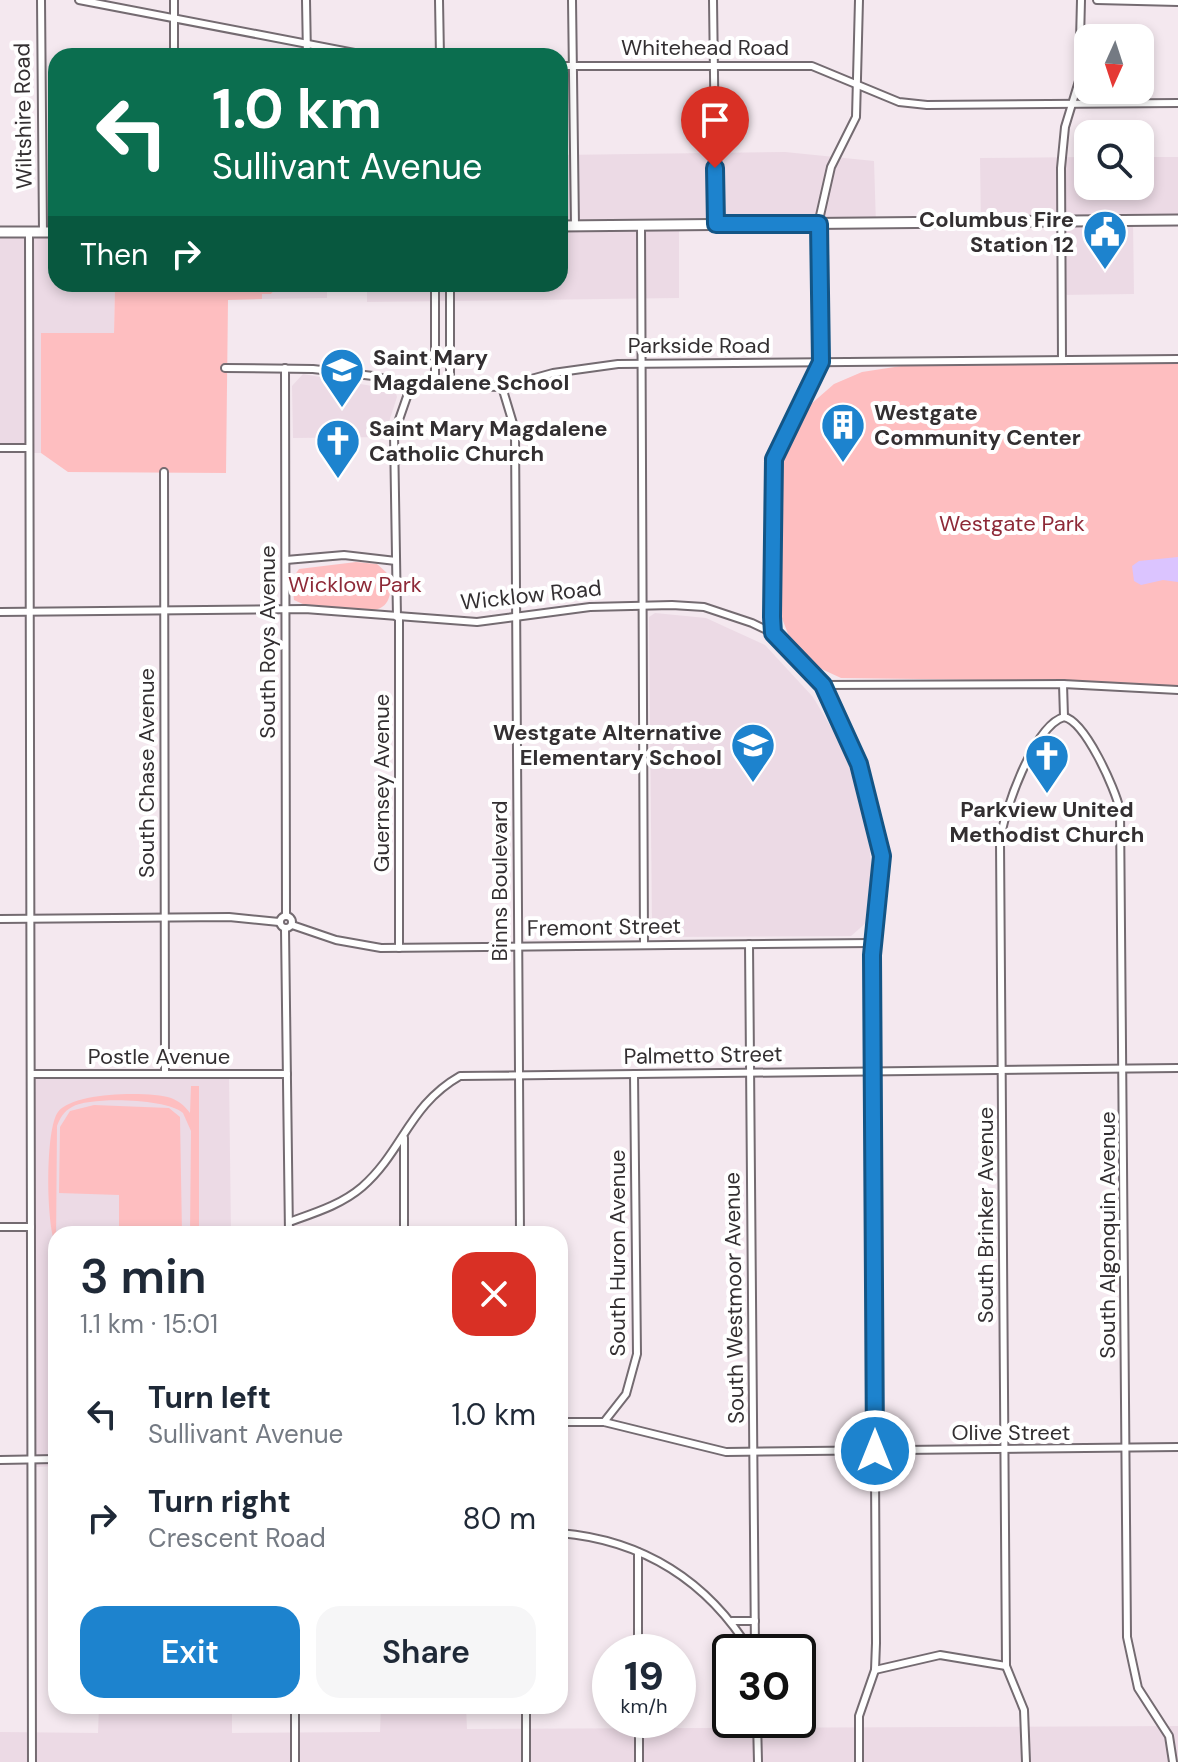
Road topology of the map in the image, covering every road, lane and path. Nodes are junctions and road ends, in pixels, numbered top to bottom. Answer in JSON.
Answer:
{"nodes":[{"id":1,"x":41,"y":0,"type":"edge"},
{"id":2,"x":79,"y":0,"type":"edge"},
{"id":3,"x":174,"y":0,"type":"edge"},
{"id":4,"x":306,"y":0,"type":"edge"},
{"id":5,"x":439,"y":0,"type":"edge"},
{"id":6,"x":572,"y":0,"type":"edge"},
{"id":7,"x":713,"y":0,"type":"edge"},
{"id":8,"x":859,"y":0,"type":"edge"},
{"id":9,"x":1081,"y":0,"type":"edge"},
{"id":10,"x":1097,"y":0,"type":"edge"},
{"id":11,"x":1178,"y":2,"type":"edge"},
{"id":12,"x":174,"y":18,"type":"junction"},
{"id":13,"x":307,"y":44,"type":"junction"},
{"id":14,"x":174,"y":48,"type":"edge"},
{"id":15,"x":307,"y":48,"type":"edge"},
{"id":16,"x":328,"y":48,"type":"edge"},
{"id":17,"x":440,"y":48,"type":"edge"},
{"id":18,"x":714,"y":65,"type":"junction"},
{"id":19,"x":568,"y":66,"type":"edge"},
{"id":20,"x":573,"y":66,"type":"junction"},
{"id":21,"x":859,"y":85,"type":"junction"},
{"id":22,"x":1178,"y":103,"type":"edge"},
{"id":23,"x":1072,"y":104,"type":"junction"},
{"id":24,"x":1178,"y":220,"type":"edge"},
{"id":25,"x":1061,"y":221,"type":"junction"},
{"id":26,"x":716,"y":224,"type":"junction"},
{"id":27,"x":819,"y":224,"type":"junction"},
{"id":28,"x":641,"y":225,"type":"junction"},
{"id":29,"x":568,"y":226,"type":"edge"},
{"id":30,"x":575,"y":226,"type":"junction"},
{"id":31,"x":0,"y":232,"type":"edge"},
{"id":32,"x":29,"y":232,"type":"junction"},
{"id":33,"x":43,"y":232,"type":"junction"},
{"id":34,"x":48,"y":232,"type":"edge"},
{"id":35,"x":435,"y":292,"type":"edge"},
{"id":36,"x":450,"y":292,"type":"edge"},
{"id":37,"x":1178,"y":359,"type":"edge"},
{"id":38,"x":1062,"y":360,"type":"junction"},
{"id":39,"x":821,"y":362,"type":"junction"},
{"id":40,"x":641,"y":364,"type":"junction"},
{"id":41,"x":225,"y":368,"type":"dead end"},
{"id":42,"x":285,"y":368,"type":"junction"},
{"id":43,"x":411,"y":385,"type":"junction"},
{"id":44,"x":435,"y":387,"type":"junction"},
{"id":45,"x":450,"y":387,"type":"junction"},
{"id":46,"x":502,"y":387,"type":"junction"},
{"id":47,"x":0,"y":448,"type":"edge"},
{"id":48,"x":29,"y":448,"type":"junction"},
{"id":49,"x":164,"y":472,"type":"dead end"},
{"id":50,"x":286,"y":560,"type":"junction"},
{"id":51,"x":396,"y":561,"type":"junction"},
{"id":52,"x":643,"y":605,"type":"junction"},
{"id":53,"x":285,"y":609,"type":"junction"},
{"id":54,"x":164,"y":610,"type":"junction"},
{"id":55,"x":0,"y":612,"type":"edge"},
{"id":56,"x":31,"y":612,"type":"junction"},
{"id":57,"x":398,"y":617,"type":"junction"},
{"id":58,"x":516,"y":618,"type":"junction"},
{"id":59,"x":773,"y":633,"type":"junction"},
{"id":60,"x":1063,"y":684,"type":"junction"},
{"id":61,"x":823,"y":685,"type":"junction"},
{"id":62,"x":1178,"y":690,"type":"edge"},
{"id":63,"x":1064,"y":717,"type":"junction"},
{"id":64,"x":286,"y":916,"type":"junction"},
{"id":65,"x":165,"y":918,"type":"junction"},
{"id":66,"x":0,"y":919,"type":"edge"},
{"id":67,"x":31,"y":919,"type":"junction"},
{"id":68,"x":279,"y":922,"type":"junction"},
{"id":69,"x":288,"y":927,"type":"junction"},
{"id":70,"x":872,"y":943,"type":"junction"},
{"id":71,"x":749,"y":944,"type":"junction"},
{"id":72,"x":644,"y":945,"type":"junction"},
{"id":73,"x":517,"y":947,"type":"junction"},
{"id":74,"x":399,"y":948,"type":"junction"},
{"id":75,"x":1178,"y":1068,"type":"edge"},
{"id":76,"x":1124,"y":1069,"type":"junction"},
{"id":77,"x":1002,"y":1070,"type":"junction"},
{"id":78,"x":873,"y":1072,"type":"junction"},
{"id":79,"x":165,"y":1073,"type":"junction"},
{"id":80,"x":750,"y":1073,"type":"junction"},
{"id":81,"x":31,"y":1074,"type":"junction"},
{"id":82,"x":287,"y":1074,"type":"junction"},
{"id":83,"x":634,"y":1074,"type":"junction"},
{"id":84,"x":519,"y":1075,"type":"junction"},
{"id":85,"x":404,"y":1135,"type":"junction"},
{"id":86,"x":289,"y":1222,"type":"junction"},
{"id":87,"x":289,"y":1226,"type":"edge"},
{"id":88,"x":404,"y":1226,"type":"edge"},
{"id":89,"x":520,"y":1226,"type":"edge"},
{"id":90,"x":0,"y":1227,"type":"edge"},
{"id":91,"x":31,"y":1227,"type":"junction"},
{"id":92,"x":568,"y":1422,"type":"edge"},
{"id":93,"x":604,"y":1422,"type":"junction"},
{"id":94,"x":1178,"y":1447,"type":"edge"},
{"id":95,"x":1126,"y":1448,"type":"junction"},
{"id":96,"x":1004,"y":1449,"type":"junction"},
{"id":97,"x":875,"y":1451,"type":"junction"},
{"id":98,"x":754,"y":1453,"type":"junction"},
{"id":99,"x":32,"y":1459,"type":"junction"},
{"id":100,"x":48,"y":1459,"type":"edge"},
{"id":101,"x":0,"y":1460,"type":"edge"},
{"id":102,"x":568,"y":1534,"type":"edge"},
{"id":103,"x":638,"y":1552,"type":"junction"},
{"id":104,"x":732,"y":1621,"type":"junction"},
{"id":105,"x":755,"y":1621,"type":"junction"},
{"id":106,"x":638,"y":1634,"type":"edge"},
{"id":107,"x":741,"y":1634,"type":"edge"},
{"id":108,"x":754,"y":1634,"type":"edge"},
{"id":109,"x":1006,"y":1666,"type":"junction"},
{"id":110,"x":875,"y":1670,"type":"junction"},
{"id":111,"x":295,"y":1714,"type":"edge"},
{"id":112,"x":526,"y":1714,"type":"edge"},
{"id":113,"x":639,"y":1738,"type":"edge"},
{"id":114,"x":757,"y":1738,"type":"edge"},
{"id":115,"x":32,"y":1762,"type":"edge"},
{"id":116,"x":295,"y":1762,"type":"edge"},
{"id":117,"x":526,"y":1762,"type":"edge"},
{"id":118,"x":639,"y":1762,"type":"edge"},
{"id":119,"x":758,"y":1762,"type":"edge"},
{"id":120,"x":859,"y":1762,"type":"edge"},
{"id":121,"x":1026,"y":1762,"type":"edge"},
{"id":122,"x":1173,"y":1762,"type":"edge"}],
"edges":[{"from":1,"to":33,"type":"street","name":"Wiltshire Road"},
{"from":2,"to":12,"type":"street"},
{"from":3,"to":12,"type":"street"},
{"from":4,"to":13,"type":"street"},
{"from":5,"to":17,"type":"street"},
{"from":6,"to":20,"type":"street"},
{"from":7,"to":18,"type":"street"},
{"from":8,"to":21,"type":"street"},
{"from":9,"to":23,"type":"street"},
{"from":10,"to":11,"type":"street"},
{"from":12,"to":13,"type":"street"},
{"from":12,"to":14,"type":"street"},
{"from":13,"to":15,"type":"street"},
{"from":13,"to":16,"type":"street"},
{"from":18,"to":20,"type":"street","name":"Whitehead Road"},
{"from":18,"to":21,"type":"street","name":"Whitehead Road"},
{"from":18,"to":26,"type":"street"},
{"from":19,"to":20,"type":"street","name":"Whitehead Road"},
{"from":20,"to":30,"type":"street"},
{"from":21,"to":23,"type":"street","name":"Whitehead Road"},
{"from":21,"to":27,"type":"street"},
{"from":22,"to":23,"type":"street","name":"Whitehead Road"},
{"from":23,"to":25,"type":"street"},
{"from":24,"to":25,"type":"main road"},
{"from":25,"to":27,"type":"main road"},
{"from":25,"to":38,"type":"street"},
{"from":26,"to":27,"type":"main road"},
{"from":26,"to":28,"type":"main road"},
{"from":27,"to":39,"type":"street"},
{"from":28,"to":30,"type":"main road"},
{"from":28,"to":40,"type":"street"},
{"from":29,"to":30,"type":"main road"},
{"from":31,"to":32,"type":"main road"},
{"from":32,"to":33,"type":"main road"},
{"from":32,"to":48,"type":"street"},
{"from":33,"to":34,"type":"main road"},
{"from":35,"to":44,"type":"street"},
{"from":36,"to":45,"type":"street"},
{"from":37,"to":38,"type":"street","name":"Parkside Road"},
{"from":38,"to":39,"type":"street","name":"Parkside Road"},
{"from":39,"to":40,"type":"street","name":"Parkside Road"},
{"from":39,"to":59,"type":"street"},
{"from":40,"to":46,"type":"street","name":"Parkside Road"},
{"from":40,"to":52,"type":"street"},
{"from":41,"to":42,"type":"street","name":"Parkside Road"},
{"from":42,"to":43,"type":"street","name":"Parkside Road"},
{"from":42,"to":50,"type":"street","name":"South Roys Avenue"},
{"from":43,"to":44,"type":"street","name":"Parkside Road"},
{"from":43,"to":51,"type":"street","name":"Guernsey Avenue"},
{"from":44,"to":45,"type":"street","name":"Parkside Road"},
{"from":45,"to":46,"type":"street","name":"Parkside Road"},
{"from":46,"to":58,"type":"street","name":"Binns Boulevard"},
{"from":47,"to":48,"type":"street"},
{"from":48,"to":56,"type":"street"},
{"from":49,"to":54,"type":"street","name":"South Chase Avenue"},
{"from":50,"to":51,"type":"street"},
{"from":50,"to":53,"type":"street","name":"South Roys Avenue"},
{"from":51,"to":57,"type":"street","name":"Guernsey Avenue"},
{"from":52,"to":58,"type":"street","name":"Wicklow Road"},
{"from":52,"to":59,"type":"street","name":"Wicklow Road"},
{"from":52,"to":72,"type":"street"},
{"from":53,"to":54,"type":"street","name":"Wicklow Road"},
{"from":53,"to":57,"type":"street","name":"Wicklow Road"},
{"from":53,"to":64,"type":"street","name":"South Roys Avenue"},
{"from":54,"to":56,"type":"street","name":"Wicklow Road"},
{"from":54,"to":65,"type":"street","name":"South Chase Avenue"},
{"from":55,"to":56,"type":"street","name":"Wicklow Road"},
{"from":56,"to":67,"type":"street"},
{"from":57,"to":58,"type":"street","name":"Wicklow Road"},
{"from":57,"to":74,"type":"street","name":"Guernsey Avenue"},
{"from":58,"to":73,"type":"street","name":"Binns Boulevard"},
{"from":59,"to":61,"type":"street"},
{"from":60,"to":61,"type":"street"},
{"from":60,"to":62,"type":"street"},
{"from":60,"to":63,"type":"street"},
{"from":61,"to":70,"type":"street"},
{"from":63,"to":76,"type":"street","name":"South Algonquin Avenue"},
{"from":63,"to":77,"type":"street","name":"South Brinker Avenue"},
{"from":64,"to":68,"type":"street"},
{"from":64,"to":69,"type":"street"},
{"from":65,"to":67,"type":"street"},
{"from":65,"to":68,"type":"street"},
{"from":65,"to":79,"type":"street","name":"South Chase Avenue"},
{"from":66,"to":67,"type":"street"},
{"from":67,"to":81,"type":"street"},
{"from":68,"to":69,"type":"street"},
{"from":69,"to":74,"type":"street","name":"Fremont Street"},
{"from":69,"to":82,"type":"street"},
{"from":70,"to":71,"type":"street","name":"Fremont Street"},
{"from":70,"to":78,"type":"street"},
{"from":71,"to":72,"type":"street","name":"Fremont Street"},
{"from":71,"to":80,"type":"street","name":"South Westmoor Avenue"},
{"from":72,"to":73,"type":"street","name":"Fremont Street"},
{"from":73,"to":74,"type":"street","name":"Fremont Street"},
{"from":73,"to":84,"type":"street","name":"Binns Boulevard"},
{"from":75,"to":76,"type":"street","name":"Palmetto Street"},
{"from":76,"to":77,"type":"street","name":"Palmetto Street"},
{"from":76,"to":95,"type":"street","name":"South Algonquin Avenue"},
{"from":77,"to":78,"type":"street","name":"Palmetto Street"},
{"from":77,"to":96,"type":"street","name":"South Brinker Avenue"},
{"from":78,"to":80,"type":"street","name":"Palmetto Street"},
{"from":78,"to":97,"type":"street"},
{"from":79,"to":81,"type":"street","name":"Postle Avenue"},
{"from":79,"to":82,"type":"street","name":"Postle Avenue"},
{"from":80,"to":83,"type":"street","name":"Palmetto Street"},
{"from":80,"to":98,"type":"street","name":"South Westmoor Avenue"},
{"from":81,"to":91,"type":"street"},
{"from":82,"to":86,"type":"street"},
{"from":83,"to":84,"type":"street","name":"Palmetto Street"},
{"from":83,"to":93,"type":"street","name":"South Huron Avenue"},
{"from":84,"to":85,"type":"street","name":"Palmetto Street"},
{"from":84,"to":89,"type":"street","name":"Binns Boulevard"},
{"from":85,"to":86,"type":"street","name":"Palmetto Street"},
{"from":85,"to":88,"type":"street"},
{"from":86,"to":87,"type":"street"},
{"from":90,"to":91,"type":"street"},
{"from":91,"to":99,"type":"street"},
{"from":92,"to":93,"type":"street","name":"Olive Street"},
{"from":93,"to":98,"type":"street","name":"Olive Street"},
{"from":94,"to":95,"type":"street","name":"Olive Street"},
{"from":95,"to":96,"type":"street","name":"Olive Street"},
{"from":95,"to":122,"type":"street","name":"South Algonquin Avenue"},
{"from":96,"to":97,"type":"street","name":"Olive Street"},
{"from":96,"to":109,"type":"street","name":"South Brinker Avenue"},
{"from":97,"to":98,"type":"street","name":"Olive Street"},
{"from":97,"to":110,"type":"street"},
{"from":98,"to":105,"type":"street","name":"South Westmoor Avenue"},
{"from":99,"to":100,"type":"street"},
{"from":99,"to":101,"type":"street"},
{"from":99,"to":115,"type":"street"},
{"from":102,"to":103,"type":"street"},
{"from":103,"to":104,"type":"street"},
{"from":103,"to":106,"type":"street"},
{"from":104,"to":105,"type":"street"},
{"from":104,"to":107,"type":"street"},
{"from":105,"to":108,"type":"street","name":"South Westmoor Avenue"},
{"from":109,"to":110,"type":"street"},
{"from":109,"to":121,"type":"street","name":"South Brinker Avenue"},
{"from":110,"to":120,"type":"street"},
{"from":111,"to":116,"type":"street"},
{"from":112,"to":117,"type":"street"},
{"from":113,"to":118,"type":"street"},
{"from":114,"to":119,"type":"street"}]}
